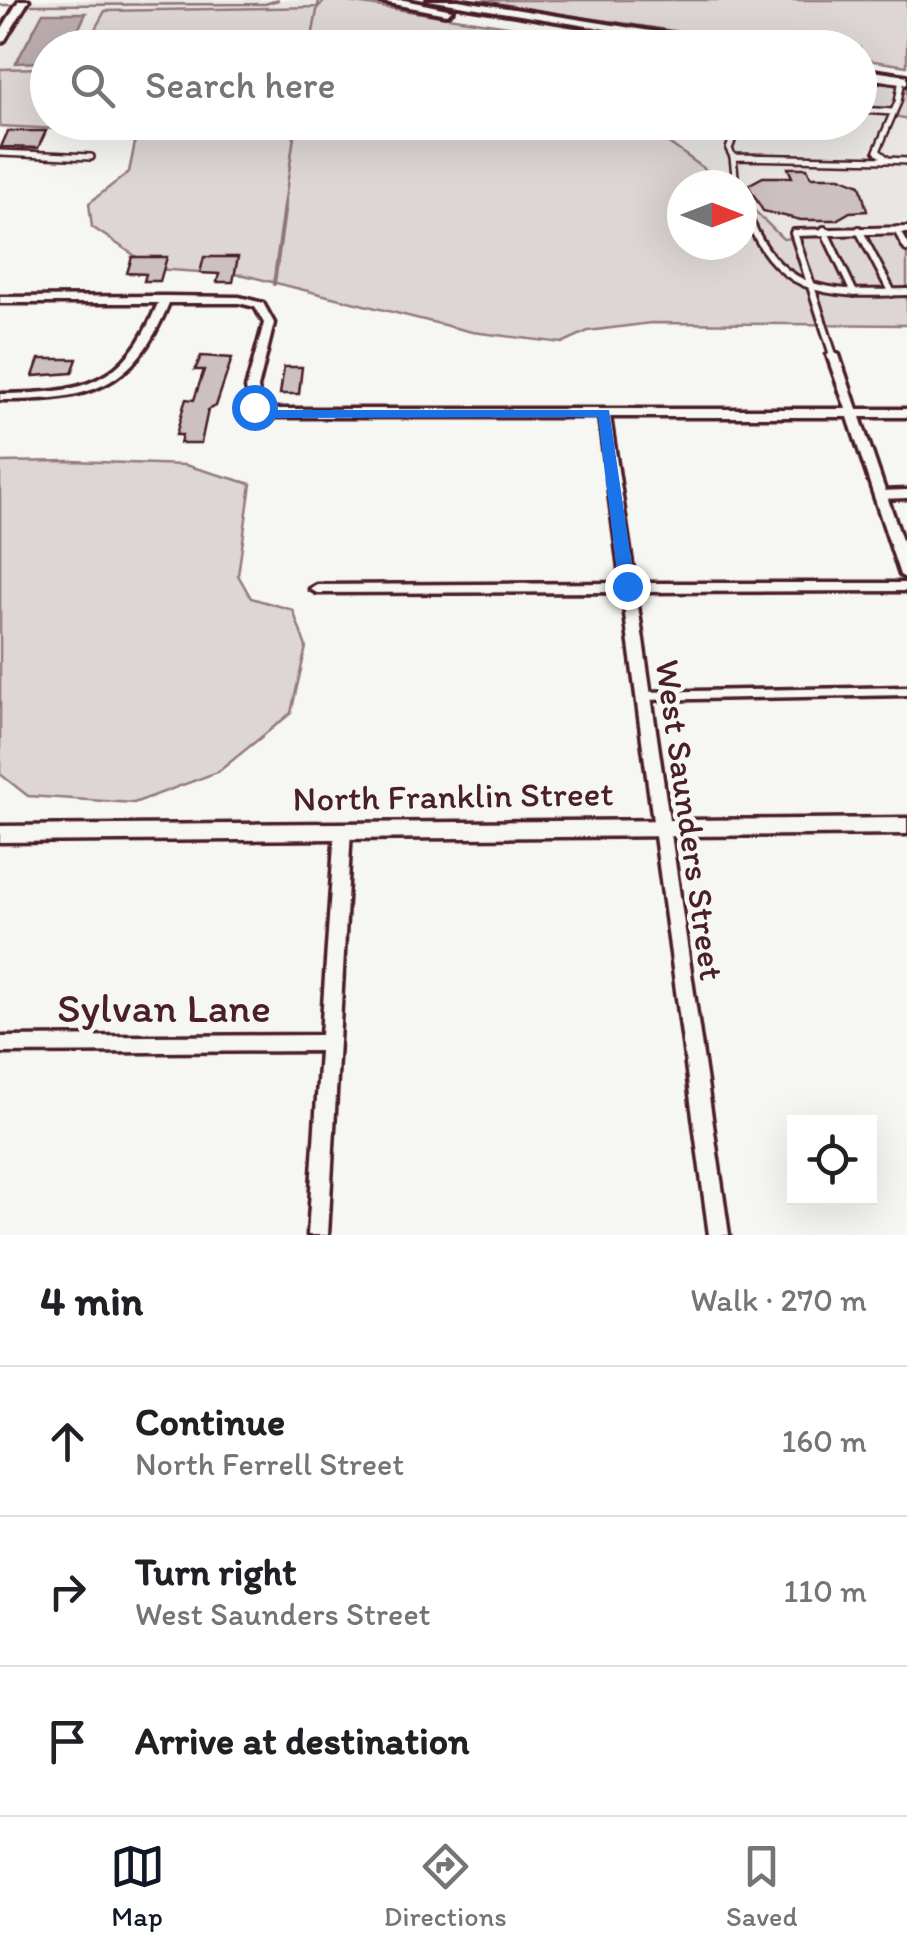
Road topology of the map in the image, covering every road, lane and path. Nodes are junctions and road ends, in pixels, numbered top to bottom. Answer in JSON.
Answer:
{"nodes":[{"id":1,"x":24,"y":0,"type":"edge"},
{"id":2,"x":378,"y":0,"type":"edge"},
{"id":3,"x":434,"y":0,"type":"edge"},
{"id":4,"x":568,"y":30,"type":"edge"},
{"id":5,"x":634,"y":30,"type":"edge"},
{"id":6,"x":0,"y":40,"type":"edge"},
{"id":7,"x":877,"y":66,"type":"edge"},
{"id":8,"x":877,"y":74,"type":"edge"},
{"id":9,"x":905,"y":76,"type":"edge"},
{"id":10,"x":877,"y":111,"type":"edge"},
{"id":11,"x":893,"y":112,"type":"junction"},
{"id":12,"x":732,"y":140,"type":"edge"},
{"id":13,"x":0,"y":153,"type":"edge"},
{"id":14,"x":91,"y":156,"type":"dead end"},
{"id":15,"x":733,"y":157,"type":"junction"},
{"id":16,"x":888,"y":160,"type":"junction"},
{"id":17,"x":907,"y":161,"type":"edge"},
{"id":18,"x":734,"y":170,"type":"edge"},
{"id":19,"x":824,"y":230,"type":"junction"},
{"id":20,"x":859,"y":230,"type":"junction"},
{"id":21,"x":897,"y":230,"type":"junction"},
{"id":22,"x":907,"y":230,"type":"edge"},
{"id":23,"x":757,"y":242,"type":"edge"},
{"id":24,"x":907,"y":248,"type":"edge"},
{"id":25,"x":812,"y":290,"type":"junction"},
{"id":26,"x":907,"y":292,"type":"edge"},
{"id":27,"x":854,"y":293,"type":"junction"},
{"id":28,"x":892,"y":293,"type":"junction"},
{"id":29,"x":165,"y":299,"type":"junction"},
{"id":30,"x":0,"y":300,"type":"edge"},
{"id":31,"x":834,"y":355,"type":"joint"},
{"id":32,"x":0,"y":397,"type":"edge"},
{"id":33,"x":604,"y":413,"type":"junction"},
{"id":34,"x":853,"y":413,"type":"junction"},
{"id":35,"x":907,"y":413,"type":"edge"},
{"id":36,"x":907,"y":494,"type":"edge"},
{"id":37,"x":880,"y":495,"type":"junction"},
{"id":38,"x":907,"y":575,"type":"edge"},
{"id":39,"x":627,"y":586,"type":"junction"},
{"id":40,"x":907,"y":586,"type":"edge"},
{"id":41,"x":316,"y":590,"type":"dead end"},
{"id":42,"x":907,"y":691,"type":"edge"},
{"id":43,"x":642,"y":696,"type":"junction"},
{"id":44,"x":907,"y":826,"type":"edge"},
{"id":45,"x":660,"y":827,"type":"junction"},
{"id":46,"x":343,"y":830,"type":"junction"},
{"id":47,"x":0,"y":834,"type":"edge"},
{"id":48,"x":329,"y":1043,"type":"junction"},
{"id":49,"x":0,"y":1045,"type":"edge"},
{"id":50,"x":318,"y":1235,"type":"edge"},
{"id":51,"x":718,"y":1235,"type":"edge"}],
"edges":[{"from":1,"to":6,"type":"street"},
{"from":2,"to":4,"type":"main road"},
{"from":3,"to":5,"type":"main road"},
{"from":7,"to":9,"type":"main road"},
{"from":8,"to":9,"type":"main road"},
{"from":9,"to":11,"type":"lane"},
{"from":10,"to":11,"type":"lane"},
{"from":11,"to":16,"type":"lane"},
{"from":12,"to":15,"type":"lane"},
{"from":13,"to":14,"type":"lane"},
{"from":15,"to":16,"type":"lane"},
{"from":15,"to":18,"type":"lane"},
{"from":16,"to":17,"type":"lane"},
{"from":19,"to":20,"type":"lane"},
{"from":19,"to":25,"type":"lane"},
{"from":19,"to":27,"type":"lane"},
{"from":20,"to":21,"type":"lane"},
{"from":20,"to":28,"type":"lane"},
{"from":21,"to":22,"type":"lane"},
{"from":21,"to":24,"type":"lane"},
{"from":23,"to":25,"type":"lane"},
{"from":25,"to":27,"type":"lane"},
{"from":25,"to":31,"type":"lane"},
{"from":26,"to":28,"type":"lane"},
{"from":27,"to":28,"type":"lane"},
{"from":29,"to":30,"type":"street"},
{"from":29,"to":32,"type":"street"},
{"from":29,"to":33,"type":"street"},
{"from":31,"to":34,"type":"street"},
{"from":33,"to":34,"type":"street"},
{"from":33,"to":39,"type":"street","name":"West Saunders Street"},
{"from":34,"to":35,"type":"street"},
{"from":34,"to":37,"type":"street"},
{"from":36,"to":37,"type":"lane"},
{"from":37,"to":38,"type":"street"},
{"from":39,"to":40,"type":"street"},
{"from":39,"to":41,"type":"street"},
{"from":39,"to":43,"type":"street","name":"West Saunders Street"},
{"from":42,"to":43,"type":"lane"},
{"from":43,"to":45,"type":"street","name":"West Saunders Street"},
{"from":44,"to":45,"type":"street","name":"North Franklin Street"},
{"from":45,"to":46,"type":"street","name":"North Franklin Street"},
{"from":45,"to":51,"type":"street","name":"West Saunders Street"},
{"from":46,"to":47,"type":"street","name":"North Franklin Street"},
{"from":46,"to":48,"type":"street"},
{"from":48,"to":49,"type":"street","name":"Sylvan Lane"},
{"from":48,"to":50,"type":"street"}]}
